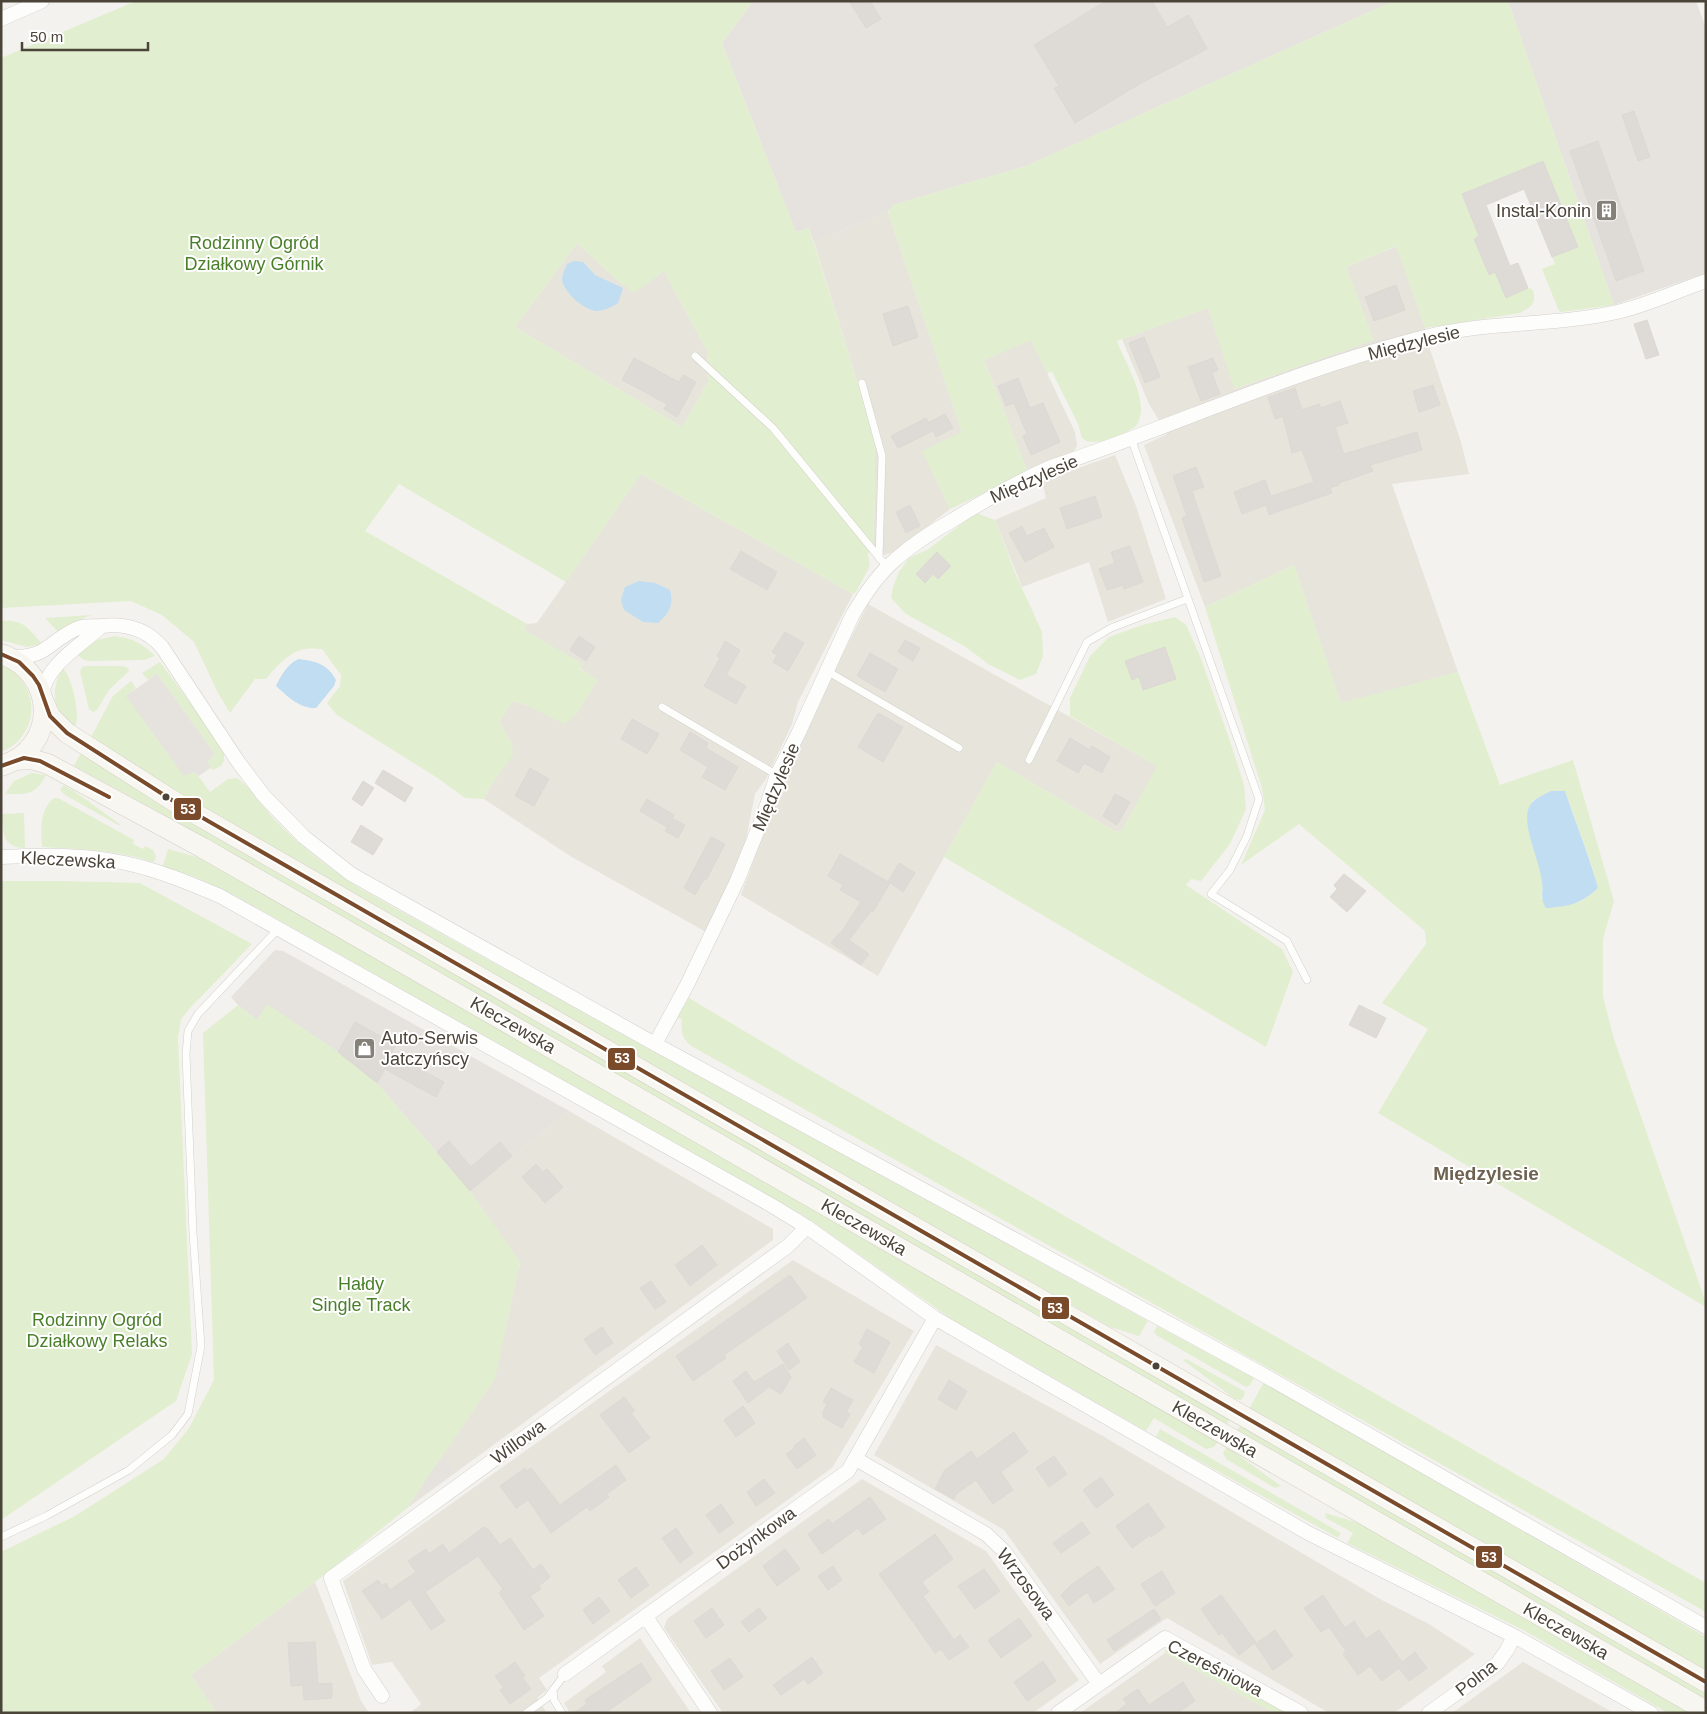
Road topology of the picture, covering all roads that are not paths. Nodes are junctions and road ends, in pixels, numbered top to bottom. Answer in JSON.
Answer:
{"nodes":[{"id":1,"x":42,"y":1,"type":"edge"},
{"id":2,"x":1,"y":19,"type":"edge"},
{"id":3,"x":1706,"y":280,"type":"edge"},
{"id":4,"x":695,"y":356,"type":"dead end"},
{"id":5,"x":862,"y":382,"type":"dead end"},
{"id":6,"x":1131,"y":438,"type":"junction"},
{"id":7,"x":883,"y":563,"type":"junction"},
{"id":8,"x":1187,"y":598,"type":"junction"},
{"id":9,"x":102,"y":626,"type":"junction"},
{"id":10,"x":5,"y":655,"type":"edge"},
{"id":11,"x":827,"y":671,"type":"junction"},
{"id":12,"x":43,"y":698,"type":"junction"},
{"id":13,"x":662,"y":707,"type":"dead end"},
{"id":14,"x":959,"y":748,"type":"dead end"},
{"id":15,"x":1029,"y":760,"type":"dead end"},
{"id":16,"x":7,"y":766,"type":"edge"},
{"id":17,"x":777,"y":775,"type":"junction"},
{"id":18,"x":1,"y":857,"type":"edge"},
{"id":19,"x":278,"y":929,"type":"junction"},
{"id":20,"x":1307,"y":980,"type":"dead end"},
{"id":21,"x":655,"y":1044,"type":"junction"},
{"id":22,"x":807,"y":1227,"type":"junction"},
{"id":23,"x":935,"y":1318,"type":"junction"},
{"id":24,"x":856,"y":1459,"type":"junction"},
{"id":25,"x":1,"y":1536,"type":"edge"},
{"id":26,"x":646,"y":1617,"type":"junction"},
{"id":27,"x":1706,"y":1627,"type":"edge"},
{"id":28,"x":1514,"y":1636,"type":"junction"},
{"id":29,"x":565,"y":1674,"type":"joint"},
{"id":30,"x":1706,"y":1682,"type":"edge"},
{"id":31,"x":1099,"y":1684,"type":"junction"},
{"id":32,"x":554,"y":1690,"type":"junction"},
{"id":33,"x":382,"y":1696,"type":"dead end"},
{"id":34,"x":1706,"y":1711,"type":"edge"},
{"id":35,"x":526,"y":1713,"type":"edge"},
{"id":36,"x":562,"y":1713,"type":"edge"},
{"id":37,"x":710,"y":1713,"type":"edge"},
{"id":38,"x":1058,"y":1713,"type":"edge"},
{"id":39,"x":1301,"y":1713,"type":"edge"},
{"id":40,"x":1429,"y":1713,"type":"edge"},
{"id":41,"x":1651,"y":1713,"type":"edge"}],
"edges":[{"from":1,"to":2,"type":"street"},
{"from":3,"to":6,"type":"street","name":"Międzylesie"},
{"from":4,"to":7,"type":"lane"},
{"from":5,"to":7,"type":"lane"},
{"from":6,"to":7,"type":"street","name":"Międzylesie"},
{"from":6,"to":8,"type":"lane"},
{"from":7,"to":11,"type":"street","name":"Międzylesie"},
{"from":8,"to":15,"type":"lane"},
{"from":8,"to":20,"type":"lane"},
{"from":9,"to":10,"type":"street"},
{"from":9,"to":12,"type":"street"},
{"from":9,"to":21,"type":"street"},
{"from":10,"to":12,"type":"main road","name":"Kleczewska"},
{"from":11,"to":14,"type":"lane"},
{"from":11,"to":17,"type":"street","name":"Międzylesie"},
{"from":12,"to":16,"type":"main road"},
{"from":12,"to":30,"type":"main road","name":"Kleczewska"},
{"from":13,"to":17,"type":"lane"},
{"from":16,"to":34,"type":"main road","name":"Kleczewska"},
{"from":17,"to":21,"type":"street","name":"Międzylesie"},
{"from":18,"to":19,"type":"street","name":"Kleczewska"},
{"from":19,"to":22,"type":"street","name":"Kleczewska"},
{"from":19,"to":25,"type":"lane"},
{"from":21,"to":27,"type":"street"},
{"from":22,"to":23,"type":"street","name":"Kleczewska"},
{"from":22,"to":33,"type":"street","name":"Willowa"},
{"from":23,"to":24,"type":"street","name":"Dożynkowa"},
{"from":23,"to":28,"type":"street","name":"Kleczewska"},
{"from":24,"to":26,"type":"street","name":"Dożynkowa"},
{"from":24,"to":31,"type":"street","name":"Wrzosowa"},
{"from":26,"to":29,"type":"street","name":"Dożynkowa"},
{"from":26,"to":37,"type":"street"},
{"from":28,"to":40,"type":"street","name":"Polna"},
{"from":28,"to":41,"type":"street","name":"Kleczewska"},
{"from":29,"to":32,"type":"lane","name":"Dożynkowa"},
{"from":31,"to":38,"type":"street","name":"Czereśniowa"},
{"from":31,"to":39,"type":"street","name":"Czereśniowa"},
{"from":32,"to":35,"type":"lane","name":"Dożynkowa"},
{"from":32,"to":36,"type":"lane"}]}
